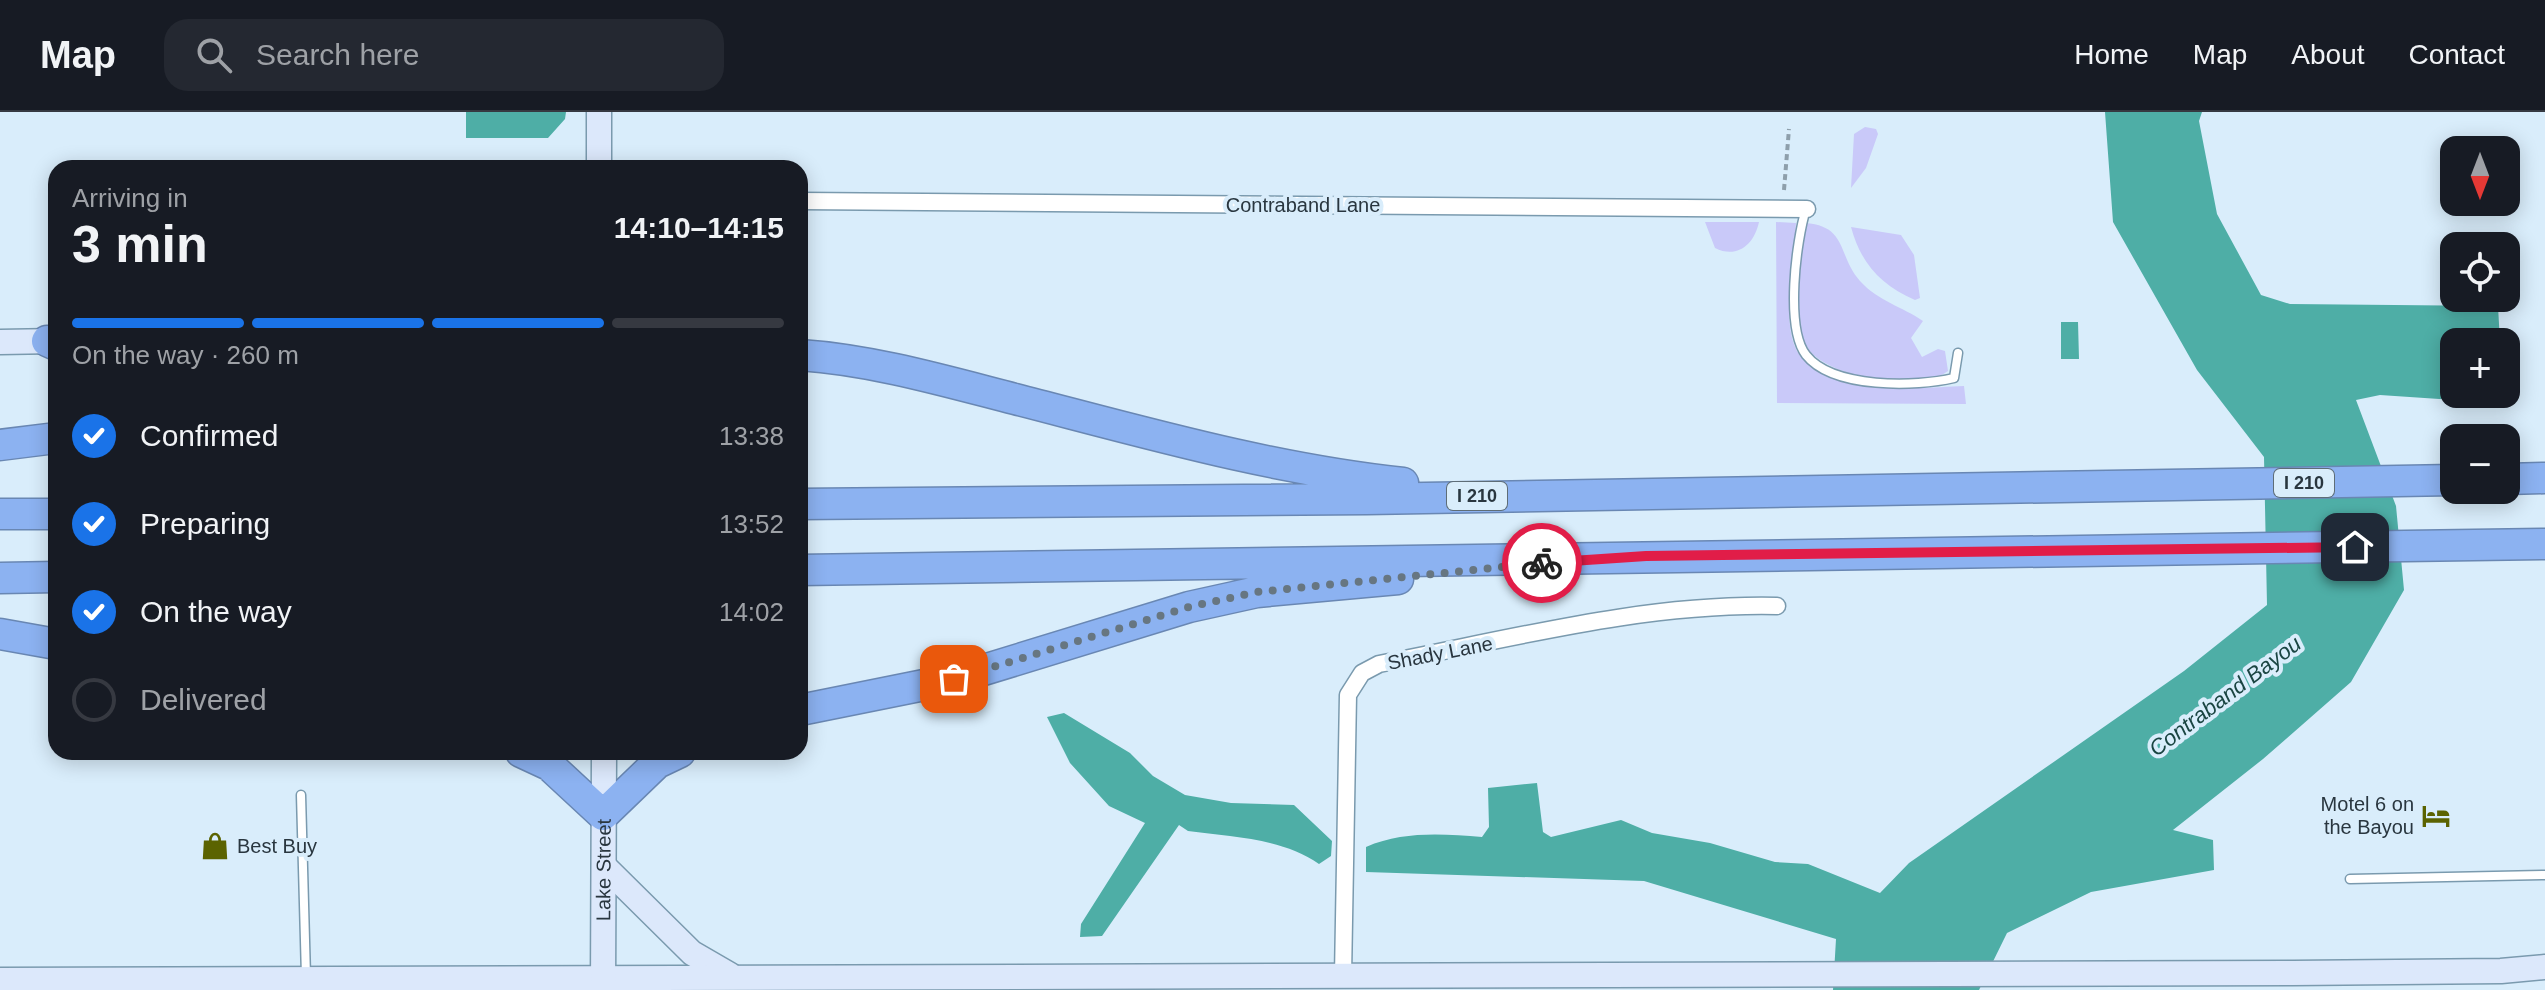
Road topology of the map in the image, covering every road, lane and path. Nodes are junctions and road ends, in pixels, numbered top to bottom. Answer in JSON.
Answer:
{"nodes":[{"id":1,"x":599,"y":112,"type":"edge"},
{"id":2,"x":1789,"y":129,"type":"dead end"},
{"id":3,"x":599,"y":160,"type":"edge"},
{"id":4,"x":808,"y":201,"type":"edge"},
{"id":5,"x":1785,"y":209,"type":"junction"},
{"id":6,"x":1807,"y":209,"type":"joint"},
{"id":7,"x":0,"y":342,"type":"edge"},
{"id":8,"x":48,"y":342,"type":"edge"},
{"id":9,"x":1958,"y":353,"type":"dead end"},
{"id":10,"x":808,"y":356,"type":"edge"},
{"id":11,"x":48,"y":439,"type":"edge"},
{"id":12,"x":0,"y":445,"type":"edge"},
{"id":13,"x":2545,"y":478,"type":"edge"},
{"id":14,"x":2520,"y":479,"type":"edge"},
{"id":15,"x":2440,"y":480,"type":"edge"},
{"id":16,"x":1516,"y":495,"type":"junction"},
{"id":17,"x":808,"y":504,"type":"edge"},
{"id":18,"x":0,"y":514,"type":"edge"},
{"id":19,"x":48,"y":514,"type":"edge"},
{"id":20,"x":2545,"y":544,"type":"edge"},
{"id":21,"x":1595,"y":558,"type":"junction"},
{"id":22,"x":808,"y":570,"type":"edge"},
{"id":23,"x":48,"y":577,"type":"edge"},
{"id":24,"x":0,"y":578,"type":"edge"},
{"id":25,"x":1777,"y":606,"type":"dead end"},
{"id":26,"x":0,"y":634,"type":"edge"},
{"id":27,"x":48,"y":643,"type":"edge"},
{"id":28,"x":808,"y":711,"type":"edge"},
{"id":29,"x":538,"y":760,"type":"edge"},
{"id":30,"x":604,"y":760,"type":"edge"},
{"id":31,"x":663,"y":760,"type":"edge"},
{"id":32,"x":301,"y":795,"type":"dead end"},
{"id":33,"x":603,"y":815,"type":"junction"},
{"id":34,"x":604,"y":866,"type":"junction"},
{"id":35,"x":2545,"y":875,"type":"edge"},
{"id":36,"x":2350,"y":879,"type":"dead end"},
{"id":37,"x":2545,"y":967,"type":"edge"},
{"id":38,"x":1343,"y":976,"type":"junction"},
{"id":39,"x":306,"y":978,"type":"junction"},
{"id":40,"x":0,"y":980,"type":"edge"},
{"id":41,"x":744,"y":981,"type":"edge"},
{"id":42,"x":530,"y":983,"type":"edge"},
{"id":43,"x":603,"y":983,"type":"edge"},
{"id":44,"x":846,"y":983,"type":"edge"},
{"id":45,"x":365,"y":984,"type":"edge"},
{"id":46,"x":425,"y":984,"type":"edge"},
{"id":47,"x":78,"y":985,"type":"edge"}],
"edges":[{"from":1,"to":3,"type":"street"},
{"from":2,"to":5,"type":"path"},
{"from":4,"to":5,"type":"street","name":"Contraband Lane"},
{"from":5,"to":6,"type":"street","name":"Contraband Lane"},
{"from":6,"to":9,"type":"lane"},
{"from":7,"to":8,"type":"street"},
{"from":10,"to":16,"type":"highway"},
{"from":11,"to":12,"type":"highway"},
{"from":13,"to":14,"type":"highway"},
{"from":15,"to":16,"type":"highway","number":"I 210"},
{"from":16,"to":17,"type":"highway","number":"I 210"},
{"from":18,"to":19,"type":"highway"},
{"from":20,"to":21,"type":"highway"},
{"from":21,"to":22,"type":"highway"},
{"from":21,"to":28,"type":"highway"},
{"from":23,"to":24,"type":"highway"},
{"from":25,"to":38,"type":"street","name":"Shady Lane"},
{"from":26,"to":27,"type":"highway"},
{"from":29,"to":33,"type":"highway"},
{"from":30,"to":33,"type":"street","name":"Lake Street"},
{"from":31,"to":33,"type":"highway"},
{"from":32,"to":39,"type":"lane"},
{"from":33,"to":34,"type":"street","name":"Lake Street"},
{"from":34,"to":41,"type":"street"},
{"from":34,"to":43,"type":"street","name":"Lake Street"},
{"from":35,"to":36,"type":"lane"},
{"from":37,"to":38,"type":"street"},
{"from":38,"to":44,"type":"street"},
{"from":39,"to":45,"type":"street"},
{"from":39,"to":47,"type":"street"},
{"from":40,"to":47,"type":"street"},
{"from":41,"to":43,"type":"street"},
{"from":41,"to":44,"type":"street"},
{"from":42,"to":43,"type":"street"},
{"from":42,"to":46,"type":"street"},
{"from":45,"to":46,"type":"street"}]}
